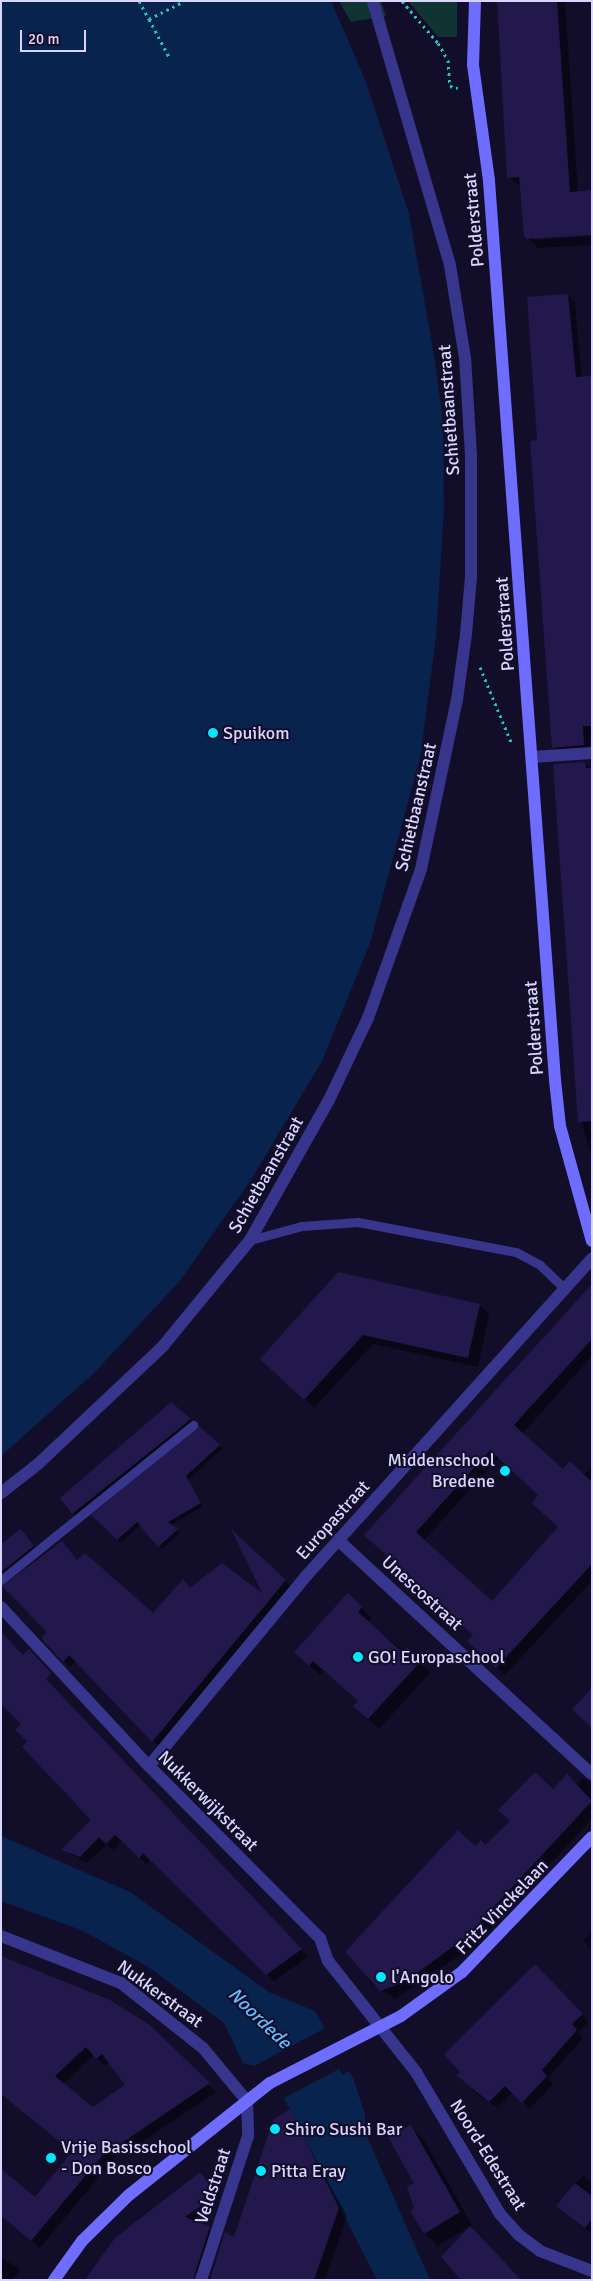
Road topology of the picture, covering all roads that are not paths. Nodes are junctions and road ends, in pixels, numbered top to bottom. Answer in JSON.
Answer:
{"nodes":[{"id":1,"x":373,"y":1,"type":"edge"},
{"id":2,"x":474,"y":1,"type":"edge"},
{"id":3,"x":592,"y":753,"type":"edge"},
{"id":4,"x":532,"y":757,"type":"junction"},
{"id":5,"x":250,"y":1240,"type":"junction"},
{"id":6,"x":592,"y":1241,"type":"edge"},
{"id":7,"x":592,"y":1259,"type":"edge"},
{"id":8,"x":565,"y":1288,"type":"junction"},
{"id":9,"x":193,"y":1424,"type":"dead end"},
{"id":10,"x":1,"y":1493,"type":"edge"},
{"id":11,"x":338,"y":1540,"type":"junction"},
{"id":12,"x":1,"y":1580,"type":"edge"},
{"id":13,"x":1,"y":1607,"type":"edge"},
{"id":14,"x":150,"y":1766,"type":"junction"},
{"id":15,"x":592,"y":1774,"type":"edge"},
{"id":16,"x":592,"y":1838,"type":"edge"},
{"id":17,"x":1,"y":1936,"type":"edge"},
{"id":18,"x":380,"y":2025,"type":"junction"},
{"id":19,"x":247,"y":2101,"type":"junction"},
{"id":20,"x":592,"y":2271,"type":"edge"},
{"id":21,"x":54,"y":2280,"type":"edge"},
{"id":22,"x":201,"y":2280,"type":"edge"}],
"edges":[{"from":1,"to":5,"type":"street","name":"Schietbaanstraat"},
{"from":2,"to":4,"type":"street","name":"Polderstraat"},
{"from":3,"to":4,"type":"street"},
{"from":4,"to":6,"type":"street","name":"Polderstraat"},
{"from":5,"to":8,"type":"lane"},
{"from":5,"to":10,"type":"street","name":"Schietbaanstraat"},
{"from":7,"to":8,"type":"street","name":"Europastraat"},
{"from":8,"to":11,"type":"street","name":"Europastraat"},
{"from":9,"to":12,"type":"lane"},
{"from":11,"to":14,"type":"street","name":"Europastraat"},
{"from":11,"to":15,"type":"street","name":"Unescostraat"},
{"from":13,"to":14,"type":"street","name":"Nukkerwijkstraat"},
{"from":14,"to":18,"type":"street","name":"Nukkerwijkstraat"},
{"from":16,"to":18,"type":"street","name":"Fritz Vinckelaan"},
{"from":17,"to":19,"type":"street","name":"Nukkerstraat"},
{"from":18,"to":19,"type":"street","name":"Fritz Vinckelaan"},
{"from":18,"to":20,"type":"street","name":"Noord-Edestraat"},
{"from":19,"to":21,"type":"street","name":"Fritz Vinckelaan"},
{"from":19,"to":22,"type":"street","name":"Veldstraat"}]}
